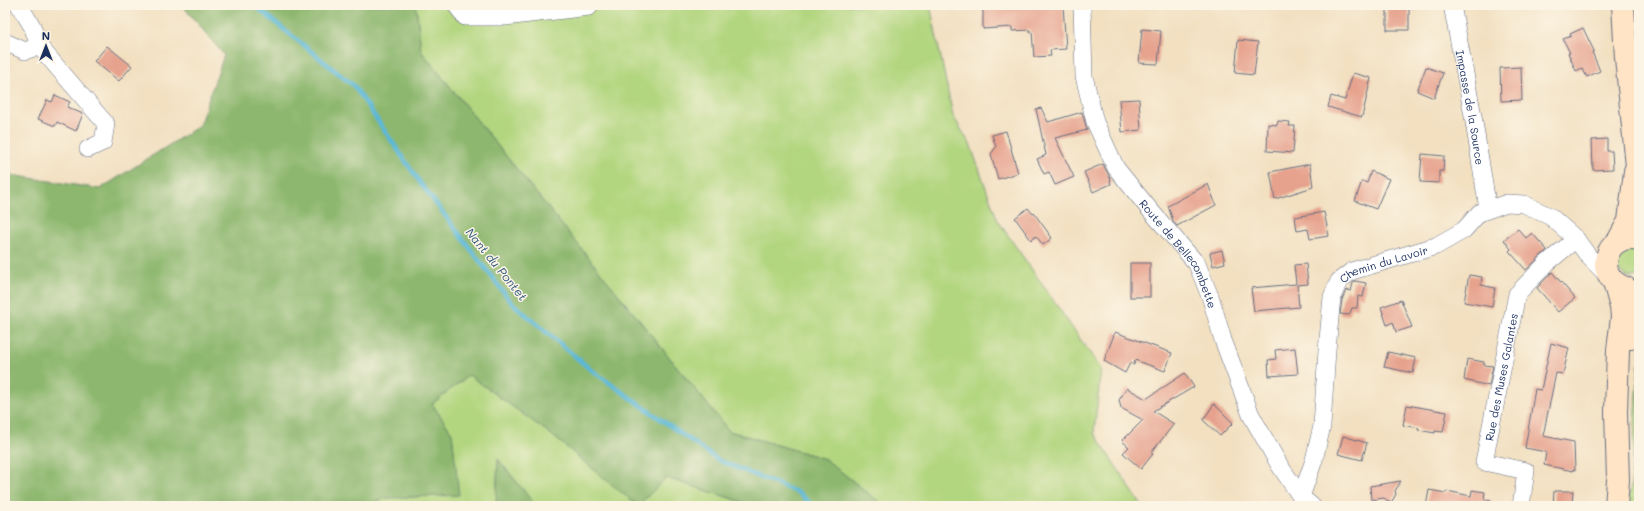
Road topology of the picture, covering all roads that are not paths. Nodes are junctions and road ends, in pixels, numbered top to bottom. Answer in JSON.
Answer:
{"nodes":[{"id":1,"x":19,"y":5,"type":"edge"},
{"id":2,"x":456,"y":5,"type":"edge"},
{"id":3,"x":1082,"y":5,"type":"edge"},
{"id":4,"x":1452,"y":5,"type":"edge"},
{"id":5,"x":1623,"y":5,"type":"edge"},
{"id":6,"x":589,"y":8,"type":"dead end"},
{"id":7,"x":5,"y":42,"type":"edge"},
{"id":8,"x":39,"y":46,"type":"junction"},
{"id":9,"x":88,"y":149,"type":"dead end"},
{"id":10,"x":1636,"y":164,"type":"junction"},
{"id":11,"x":1639,"y":186,"type":"edge"},
{"id":12,"x":1488,"y":209,"type":"junction"},
{"id":13,"x":1576,"y":239,"type":"junction"},
{"id":14,"x":1623,"y":242,"type":"edge"},
{"id":15,"x":1612,"y":280,"type":"junction"},
{"id":16,"x":1639,"y":287,"type":"edge"},
{"id":17,"x":1639,"y":301,"type":"edge"},
{"id":18,"x":1617,"y":400,"type":"junction"},
{"id":19,"x":1306,"y":503,"type":"edge"},
{"id":20,"x":1520,"y":506,"type":"edge"},
{"id":21,"x":1616,"y":506,"type":"edge"}],
"edges":[{"from":1,"to":8,"type":"street"},
{"from":2,"to":6,"type":"street"},
{"from":3,"to":19,"type":"street","name":"Route de Bellecombette"},
{"from":4,"to":12,"type":"street","name":"Impasse de la Source"},
{"from":5,"to":10,"type":"main road"},
{"from":7,"to":8,"type":"street"},
{"from":8,"to":9,"type":"street"},
{"from":10,"to":11,"type":"main road"},
{"from":10,"to":14,"type":"main road"},
{"from":12,"to":13,"type":"street","name":"Chemin du Lavoir"},
{"from":12,"to":19,"type":"street","name":"Chemin du Lavoir"},
{"from":13,"to":14,"type":"street","name":"Chemin du Lavoir"},
{"from":13,"to":15,"type":"street","name":"Chemin du Lavoir"},
{"from":13,"to":20,"type":"street","name":"Rue des Muses Galantes"},
{"from":14,"to":15,"type":"main road"},
{"from":15,"to":16,"type":"main road"},
{"from":15,"to":18,"type":"main road"},
{"from":17,"to":18,"type":"main road"},
{"from":18,"to":21,"type":"main road"}]}
